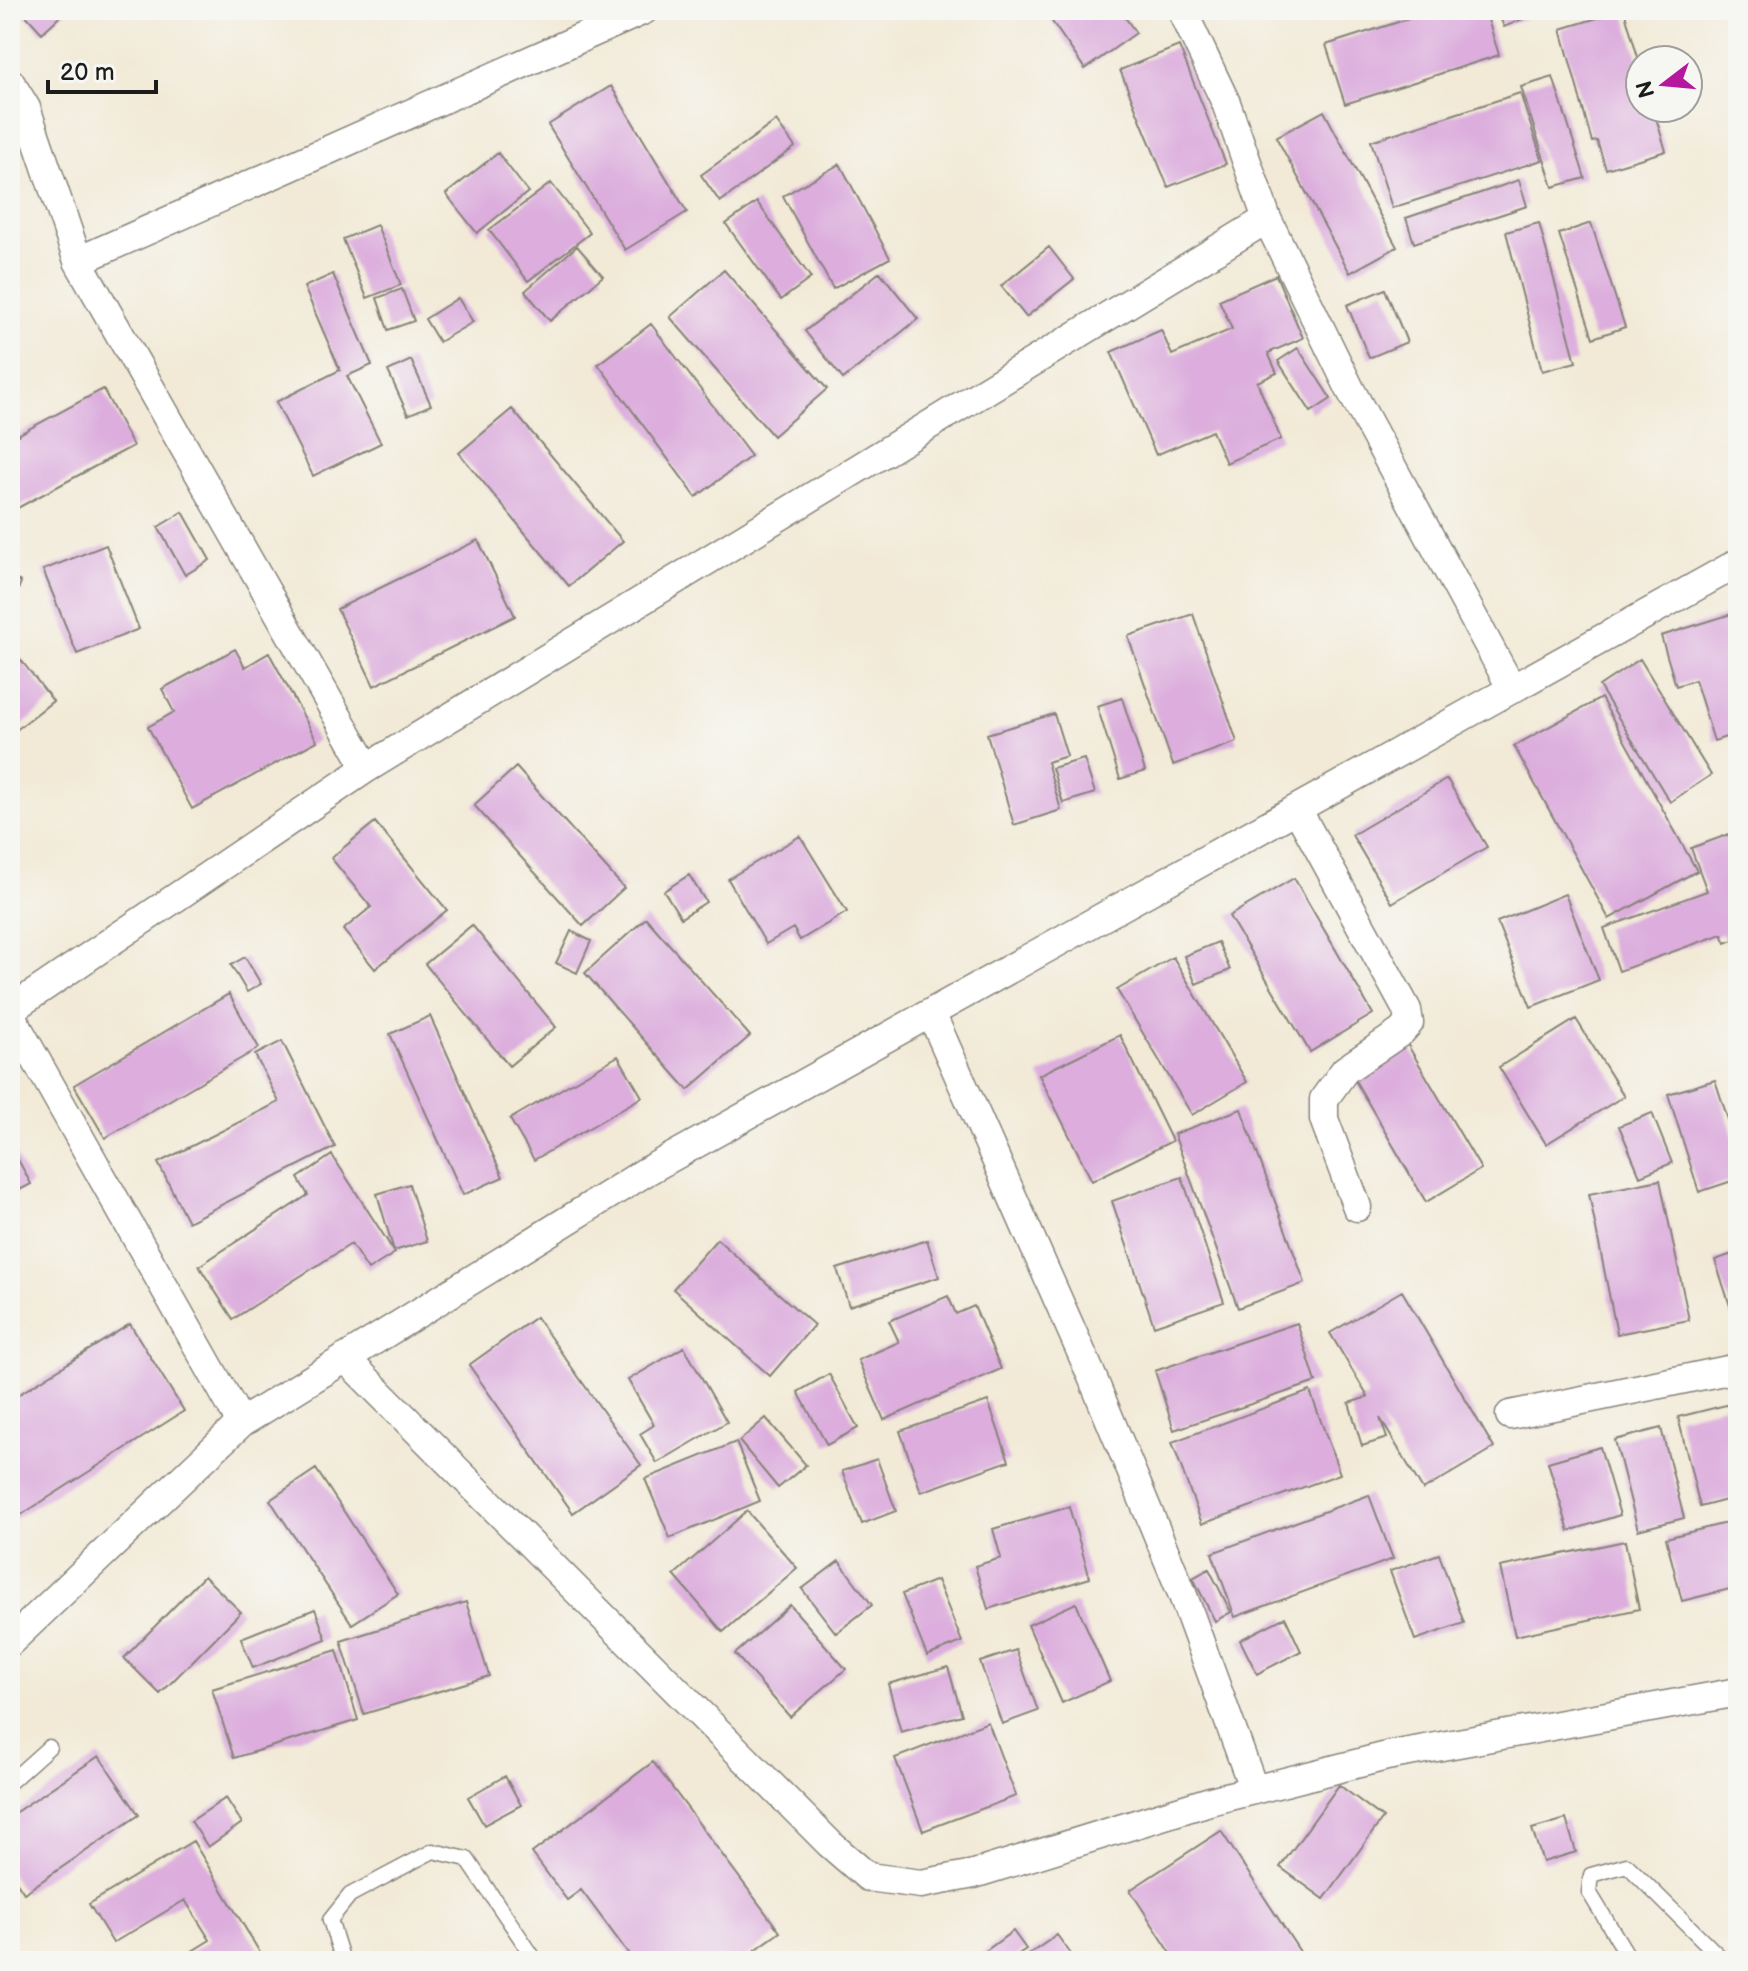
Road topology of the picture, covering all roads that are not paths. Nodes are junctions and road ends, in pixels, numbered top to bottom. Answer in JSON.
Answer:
{"nodes":[{"id":1,"x":644,"y":10,"type":"edge"},
{"id":2,"x":1182,"y":10,"type":"edge"},
{"id":3,"x":10,"y":82,"type":"edge"},
{"id":4,"x":1267,"y":219,"type":"junction"},
{"id":5,"x":78,"y":261,"type":"junction"},
{"id":6,"x":1738,"y":563,"type":"edge"},
{"id":7,"x":1512,"y":689,"type":"junction"},
{"id":8,"x":367,"y":768,"type":"junction"},
{"id":9,"x":1297,"y":809,"type":"junction"},
{"id":10,"x":10,"y":1012,"type":"edge"},
{"id":11,"x":931,"y":1013,"type":"junction"},
{"id":12,"x":1357,"y":1207,"type":"dead end"},
{"id":13,"x":345,"y":1358,"type":"junction"},
{"id":14,"x":1738,"y":1368,"type":"edge"},
{"id":15,"x":1510,"y":1415,"type":"dead end"},
{"id":16,"x":241,"y":1423,"type":"junction"},
{"id":17,"x":10,"y":1642,"type":"edge"},
{"id":18,"x":1738,"y":1692,"type":"edge"},
{"id":19,"x":49,"y":1747,"type":"dead end"},
{"id":20,"x":10,"y":1782,"type":"edge"},
{"id":21,"x":1254,"y":1790,"type":"junction"},
{"id":22,"x":343,"y":1961,"type":"edge"},
{"id":23,"x":536,"y":1961,"type":"edge"},
{"id":24,"x":1631,"y":1961,"type":"edge"},
{"id":25,"x":1724,"y":1961,"type":"edge"}],
"edges":[{"from":1,"to":5,"type":"street"},
{"from":2,"to":4,"type":"street"},
{"from":3,"to":5,"type":"street"},
{"from":4,"to":7,"type":"street"},
{"from":4,"to":8,"type":"street"},
{"from":5,"to":8,"type":"street"},
{"from":6,"to":7,"type":"street"},
{"from":7,"to":9,"type":"street"},
{"from":8,"to":10,"type":"street"},
{"from":9,"to":11,"type":"street"},
{"from":9,"to":12,"type":"street"},
{"from":10,"to":16,"type":"street"},
{"from":11,"to":13,"type":"street"},
{"from":11,"to":21,"type":"street"},
{"from":13,"to":16,"type":"street"},
{"from":13,"to":21,"type":"street"},
{"from":14,"to":15,"type":"street"},
{"from":16,"to":17,"type":"street"},
{"from":18,"to":21,"type":"street"},
{"from":19,"to":20,"type":"lane"},
{"from":22,"to":23,"type":"lane"},
{"from":24,"to":25,"type":"lane"}]}
